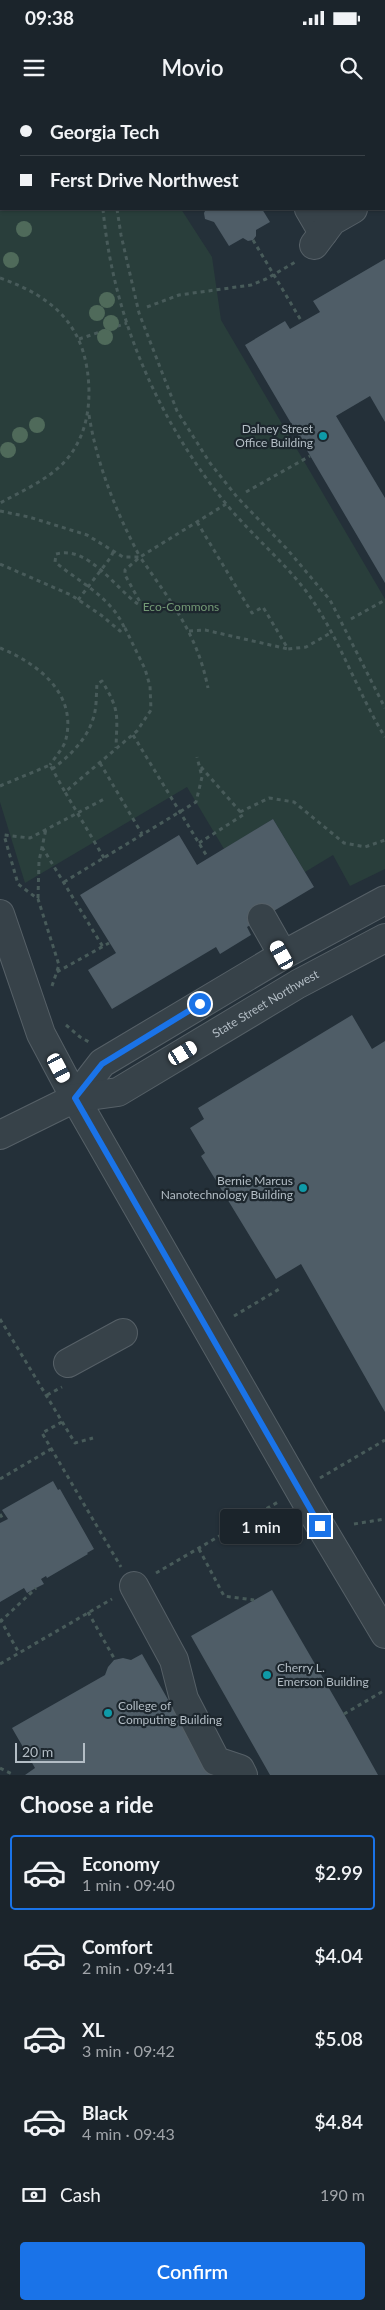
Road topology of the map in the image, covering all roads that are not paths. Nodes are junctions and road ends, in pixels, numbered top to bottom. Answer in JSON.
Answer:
{"nodes":[{"id":1,"x":309,"y":210,"type":"edge"},
{"id":2,"x":351,"y":210,"type":"edge"},
{"id":3,"x":385,"y":900,"type":"edge"},
{"id":4,"x":0,"y":914,"type":"edge"},
{"id":5,"x":262,"y":918,"type":"dead end"},
{"id":6,"x":385,"y":938,"type":"edge"},
{"id":7,"x":282,"y":955,"type":"junction"},
{"id":8,"x":75,"y":1098,"type":"junction"},
{"id":9,"x":0,"y":1135,"type":"edge"},
{"id":10,"x":123,"y":1333,"type":"dead end"},
{"id":11,"x":68,"y":1363,"type":"dead end"},
{"id":12,"x":134,"y":1586,"type":"road end"},
{"id":13,"x":385,"y":1634,"type":"edge"},
{"id":14,"x":243,"y":1775,"type":"edge"}],
"edges":[{"from":1,"to":2,"type":"street"},
{"from":3,"to":7,"type":"street"},
{"from":4,"to":8,"type":"street"},
{"from":5,"to":7,"type":"street"},
{"from":6,"to":8,"type":"street","name":"State Street Northwest"},
{"from":7,"to":8,"type":"street"},
{"from":8,"to":9,"type":"street"},
{"from":8,"to":13,"type":"street"},
{"from":10,"to":11,"type":"street"},
{"from":12,"to":14,"type":"street"}]}
